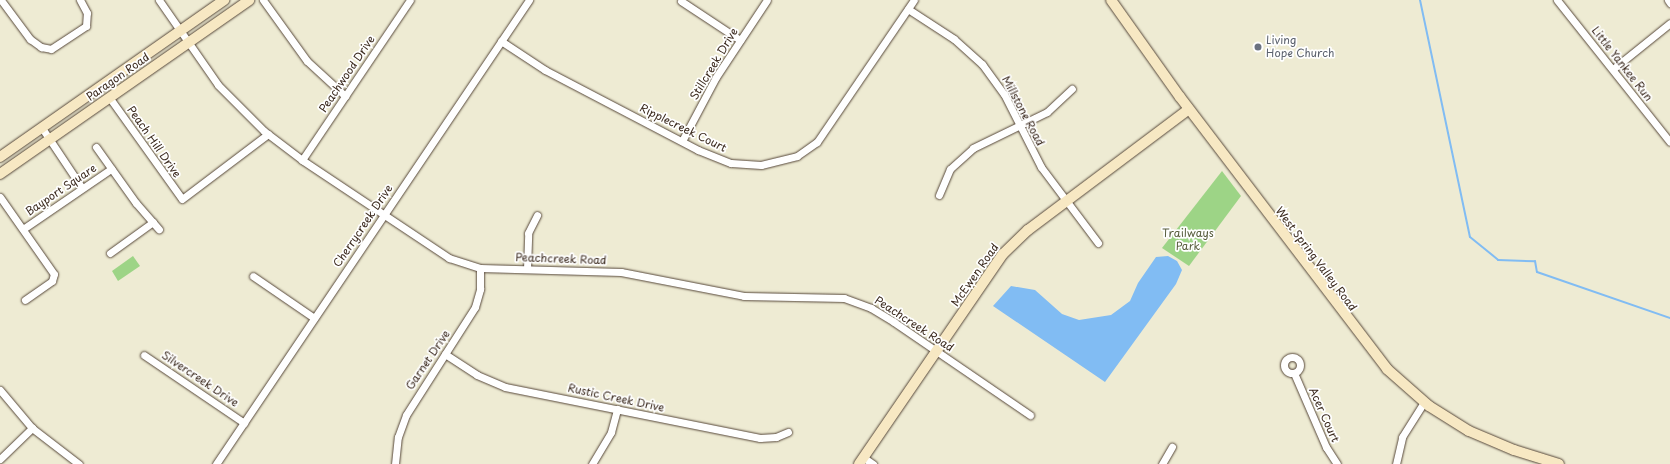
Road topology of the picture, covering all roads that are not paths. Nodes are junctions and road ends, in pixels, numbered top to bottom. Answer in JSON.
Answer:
{"nodes":[{"id":1,"x":1,"y":0,"type":"edge"},
{"id":2,"x":80,"y":0,"type":"edge"},
{"id":3,"x":159,"y":0,"type":"edge"},
{"id":4,"x":224,"y":0,"type":"edge"},
{"id":5,"x":249,"y":0,"type":"edge"},
{"id":6,"x":262,"y":0,"type":"edge"},
{"id":7,"x":410,"y":0,"type":"edge"},
{"id":8,"x":529,"y":0,"type":"edge"},
{"id":9,"x":767,"y":0,"type":"edge"},
{"id":10,"x":914,"y":0,"type":"edge"},
{"id":11,"x":1111,"y":0,"type":"edge"},
{"id":12,"x":1557,"y":0,"type":"edge"},
{"id":13,"x":1668,"y":0,"type":"edge"},
{"id":14,"x":681,"y":1,"type":"edge"},
{"id":15,"x":1670,"y":3,"type":"edge"},
{"id":16,"x":908,"y":9,"type":"junction"},
{"id":17,"x":1670,"y":23,"type":"edge"},
{"id":18,"x":180,"y":30,"type":"junction"},
{"id":19,"x":740,"y":40,"type":"junction"},
{"id":20,"x":501,"y":41,"type":"junction"},
{"id":21,"x":189,"y":42,"type":"junction"},
{"id":22,"x":1613,"y":69,"type":"junction"},
{"id":23,"x":1072,"y":89,"type":"dead end"},
{"id":24,"x":345,"y":96,"type":"junction"},
{"id":25,"x":109,"y":97,"type":"junction"},
{"id":26,"x":1189,"y":108,"type":"junction"},
{"id":27,"x":1019,"y":125,"type":"junction"},
{"id":28,"x":42,"y":128,"type":"junction"},
{"id":29,"x":268,"y":134,"type":"junction"},
{"id":30,"x":49,"y":140,"type":"junction"},
{"id":31,"x":682,"y":141,"type":"junction"},
{"id":32,"x":1670,"y":142,"type":"edge"},
{"id":33,"x":96,"y":147,"type":"dead end"},
{"id":34,"x":0,"y":157,"type":"edge"},
{"id":35,"x":302,"y":160,"type":"junction"},
{"id":36,"x":111,"y":169,"type":"junction"},
{"id":37,"x":0,"y":174,"type":"edge"},
{"id":38,"x":82,"y":188,"type":"junction"},
{"id":39,"x":939,"y":195,"type":"dead end"},
{"id":40,"x":0,"y":197,"type":"edge"},
{"id":41,"x":1066,"y":200,"type":"junction"},
{"id":42,"x":383,"y":215,"type":"junction"},
{"id":43,"x":537,"y":215,"type":"dead end"},
{"id":44,"x":153,"y":222,"type":"junction"},
{"id":45,"x":23,"y":229,"type":"junction"},
{"id":46,"x":159,"y":229,"type":"dead end"},
{"id":47,"x":1098,"y":243,"type":"dead end"},
{"id":48,"x":110,"y":253,"type":"dead end"},
{"id":49,"x":480,"y":268,"type":"junction"},
{"id":50,"x":527,"y":269,"type":"junction"},
{"id":51,"x":253,"y":276,"type":"dead end"},
{"id":52,"x":25,"y":300,"type":"dead end"},
{"id":53,"x":314,"y":318,"type":"junction"},
{"id":54,"x":938,"y":351,"type":"junction"},
{"id":55,"x":144,"y":354,"type":"dead end"},
{"id":56,"x":445,"y":354,"type":"junction"},
{"id":57,"x":1294,"y":373,"type":"dead end"},
{"id":58,"x":0,"y":390,"type":"edge"},
{"id":59,"x":1424,"y":402,"type":"junction"},
{"id":60,"x":616,"y":409,"type":"junction"},
{"id":61,"x":1030,"y":415,"type":"dead end"},
{"id":62,"x":244,"y":422,"type":"junction"},
{"id":63,"x":32,"y":428,"type":"junction"},
{"id":64,"x":788,"y":432,"type":"dead end"},
{"id":65,"x":1172,"y":447,"type":"dead end"},
{"id":66,"x":0,"y":459,"type":"edge"},
{"id":67,"x":862,"y":461,"type":"edge"},
{"id":68,"x":1553,"y":463,"type":"edge"},
{"id":69,"x":79,"y":464,"type":"edge"},
{"id":70,"x":216,"y":464,"type":"edge"},
{"id":71,"x":395,"y":464,"type":"edge"},
{"id":72,"x":592,"y":464,"type":"edge"},
{"id":73,"x":873,"y":464,"type":"edge"},
{"id":74,"x":1162,"y":464,"type":"edge"},
{"id":75,"x":1337,"y":464,"type":"edge"},
{"id":76,"x":1396,"y":464,"type":"edge"}],
"edges":[{"from":1,"to":2,"type":"street"},
{"from":3,"to":18,"type":"street","name":"Peachcreek Road"},
{"from":4,"to":18,"type":"street","name":"Paragon Road"},
{"from":5,"to":21,"type":"street","name":"Paragon Road"},
{"from":6,"to":24,"type":"street"},
{"from":7,"to":24,"type":"street","name":"Peachwood Drive"},
{"from":8,"to":20,"type":"street","name":"Cherrycreek Drive"},
{"from":9,"to":19,"type":"street","name":"Stillcreek Drive"},
{"from":10,"to":16,"type":"street","name":"Ripplecreek Court"},
{"from":11,"to":26,"type":"street","name":"West Spring Valley Road"},
{"from":12,"to":22,"type":"street","name":"Little Yankee Run"},
{"from":13,"to":15,"type":"street"},
{"from":14,"to":19,"type":"street"},
{"from":16,"to":27,"type":"street","name":"Millstone Road"},
{"from":16,"to":31,"type":"street","name":"Ripplecreek Court"},
{"from":17,"to":22,"type":"street"},
{"from":18,"to":21,"type":"street","name":"Peachcreek Road"},
{"from":18,"to":28,"type":"street","name":"Paragon Road"},
{"from":19,"to":31,"type":"street","name":"Stillcreek Drive"},
{"from":20,"to":31,"type":"street","name":"Ripplecreek Court"},
{"from":20,"to":42,"type":"street","name":"Cherrycreek Drive"},
{"from":21,"to":25,"type":"street","name":"Paragon Road"},
{"from":21,"to":29,"type":"street","name":"Peachcreek Road"},
{"from":22,"to":32,"type":"street","name":"Little Yankee Run"},
{"from":23,"to":27,"type":"street"},
{"from":24,"to":35,"type":"street","name":"Peachwood Drive"},
{"from":25,"to":29,"type":"street","name":"Peach Hill Drive"},
{"from":25,"to":30,"type":"street","name":"Paragon Road"},
{"from":26,"to":41,"type":"street","name":"McEwen Road"},
{"from":26,"to":59,"type":"street","name":"West Spring Valley Road"},
{"from":27,"to":39,"type":"street"},
{"from":27,"to":41,"type":"street","name":"Millstone Road"},
{"from":28,"to":30,"type":"street"},
{"from":28,"to":34,"type":"street","name":"Paragon Road"},
{"from":29,"to":35,"type":"street","name":"Peachcreek Road"},
{"from":30,"to":37,"type":"street","name":"Paragon Road"},
{"from":30,"to":38,"type":"street"},
{"from":33,"to":36,"type":"street"},
{"from":35,"to":42,"type":"street","name":"Peachcreek Road"},
{"from":36,"to":38,"type":"street","name":"Bayport Square"},
{"from":36,"to":44,"type":"street"},
{"from":38,"to":45,"type":"street","name":"Bayport Square"},
{"from":40,"to":45,"type":"street"},
{"from":41,"to":47,"type":"street","name":"Millstone Road"},
{"from":41,"to":54,"type":"street","name":"McEwen Road"},
{"from":42,"to":49,"type":"street","name":"Peachcreek Road"},
{"from":42,"to":53,"type":"street","name":"Cherrycreek Drive"},
{"from":43,"to":50,"type":"street"},
{"from":44,"to":46,"type":"street"},
{"from":44,"to":48,"type":"street"},
{"from":45,"to":52,"type":"street"},
{"from":49,"to":50,"type":"street","name":"Peachcreek Road"},
{"from":49,"to":56,"type":"street","name":"Garnet Drive"},
{"from":50,"to":54,"type":"street","name":"Peachcreek Road"},
{"from":51,"to":53,"type":"street"},
{"from":53,"to":62,"type":"street","name":"Cherrycreek Drive"},
{"from":54,"to":61,"type":"street","name":"Peachcreek Road"},
{"from":54,"to":67,"type":"street","name":"McEwen Road"},
{"from":55,"to":62,"type":"street","name":"Silvercreek Drive"},
{"from":56,"to":60,"type":"street","name":"Rustic Creek Drive"},
{"from":56,"to":71,"type":"street","name":"Garnet Drive"},
{"from":57,"to":75,"type":"street","name":"Acer Court"},
{"from":58,"to":63,"type":"street"},
{"from":59,"to":68,"type":"street","name":"West Spring Valley Road"},
{"from":59,"to":76,"type":"street"},
{"from":60,"to":64,"type":"street","name":"Rustic Creek Drive"},
{"from":60,"to":72,"type":"street"},
{"from":62,"to":70,"type":"street","name":"Cherrycreek Drive"},
{"from":63,"to":66,"type":"street"},
{"from":63,"to":69,"type":"street"},
{"from":65,"to":74,"type":"street"},
{"from":67,"to":73,"type":"street"}]}
